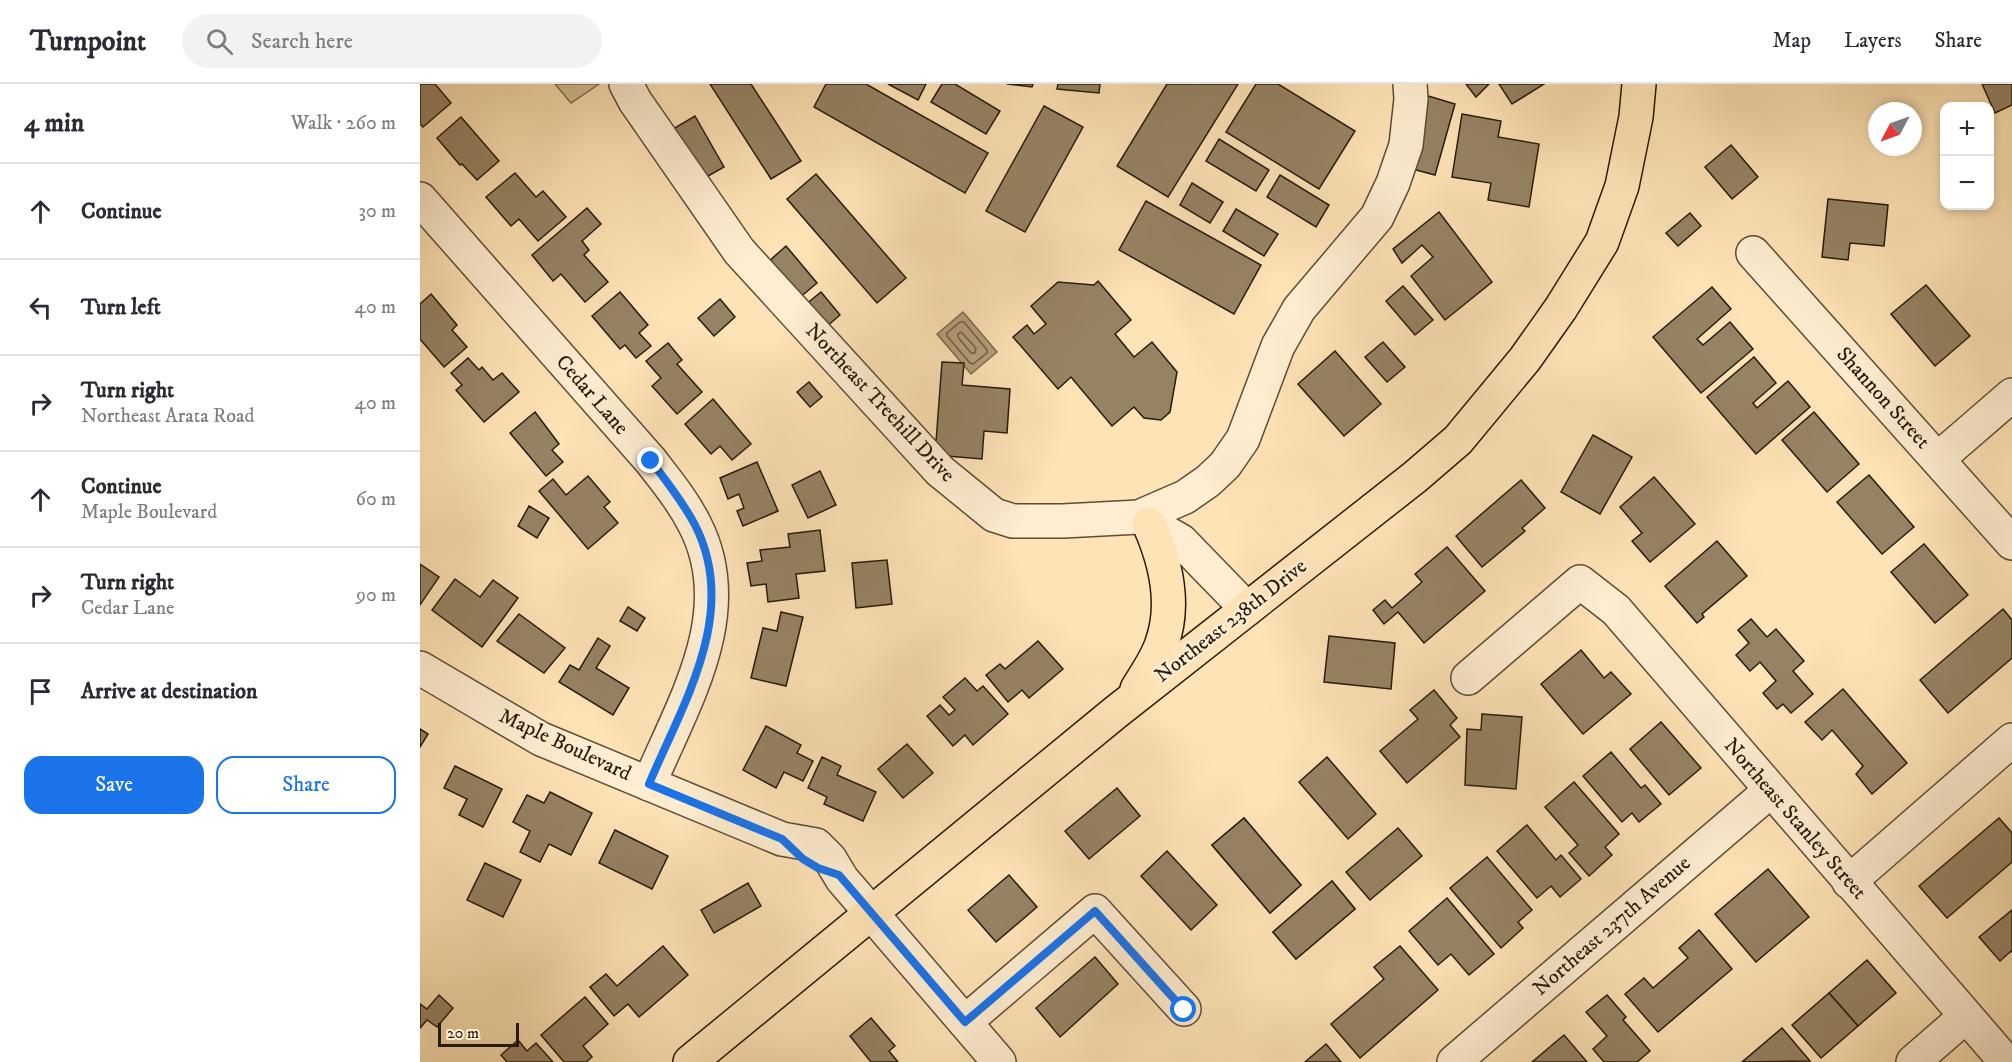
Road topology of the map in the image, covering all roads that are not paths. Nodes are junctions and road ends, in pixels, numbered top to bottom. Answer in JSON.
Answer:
{"nodes":[{"id":1,"x":626,"y":84,"type":"edge"},
{"id":2,"x":1410,"y":84,"type":"edge"},
{"id":3,"x":1639,"y":84,"type":"edge"},
{"id":4,"x":420,"y":199,"type":"edge"},
{"id":5,"x":1753,"y":253,"type":"dead end"},
{"id":6,"x":2012,"y":395,"type":"edge"},
{"id":7,"x":1938,"y":459,"type":"junction"},
{"id":8,"x":1144,"y":520,"type":"junction"},
{"id":9,"x":2012,"y":543,"type":"edge"},
{"id":10,"x":1247,"y":609,"type":"junction"},
{"id":11,"x":420,"y":668,"type":"edge"},
{"id":12,"x":1468,"y":678,"type":"dead end"},
{"id":13,"x":1124,"y":707,"type":"junction"},
{"id":14,"x":2012,"y":740,"type":"edge"},
{"id":15,"x":649,"y":784,"type":"junction"},
{"id":16,"x":1770,"y":791,"type":"junction"},
{"id":17,"x":1849,"y":882,"type":"junction"},
{"id":18,"x":871,"y":913,"type":"junction"},
{"id":19,"x":1184,"y":1010,"type":"dead end"},
{"id":20,"x":1966,"y":1016,"type":"junction"},
{"id":21,"x":965,"y":1022,"type":"junction"},
{"id":22,"x":690,"y":1062,"type":"edge"},
{"id":23,"x":999,"y":1062,"type":"edge"},
{"id":24,"x":1454,"y":1062,"type":"edge"},
{"id":25,"x":1913,"y":1062,"type":"edge"},
{"id":26,"x":2006,"y":1062,"type":"edge"}],
"edges":[{"from":1,"to":8,"type":"street","name":"Northeast Treehill Drive"},
{"from":2,"to":8,"type":"street","name":"Northeast Treehill Drive"},
{"from":3,"to":10,"type":"highway","name":"Northeast 238th Drive"},
{"from":4,"to":15,"type":"street","name":"Cedar Lane"},
{"from":5,"to":7,"type":"street","name":"Shannon Street"},
{"from":6,"to":7,"type":"street"},
{"from":7,"to":9,"type":"street","name":"Shannon Street"},
{"from":8,"to":10,"type":"street"},
{"from":8,"to":13,"type":"highway"},
{"from":10,"to":13,"type":"highway","name":"Northeast 238th Drive"},
{"from":11,"to":15,"type":"street","name":"Maple Boulevard"},
{"from":12,"to":16,"type":"street","name":"Northeast Stanley Street"},
{"from":13,"to":18,"type":"highway","name":"Northeast 238th Drive"},
{"from":14,"to":17,"type":"street"},
{"from":15,"to":18,"type":"street","name":"Maple Boulevard"},
{"from":16,"to":17,"type":"street","name":"Northeast Stanley Street"},
{"from":16,"to":24,"type":"street","name":"Northeast 237th Avenue"},
{"from":17,"to":20,"type":"street","name":"Northeast Stanley Street"},
{"from":18,"to":21,"type":"street","name":"Maple Boulevard"},
{"from":18,"to":22,"type":"highway","name":"Northeast 238th Drive"},
{"from":19,"to":21,"type":"street"},
{"from":20,"to":25,"type":"street"},
{"from":20,"to":26,"type":"street","name":"Northeast Stanley Street"},
{"from":21,"to":23,"type":"street","name":"Maple Boulevard"}]}
